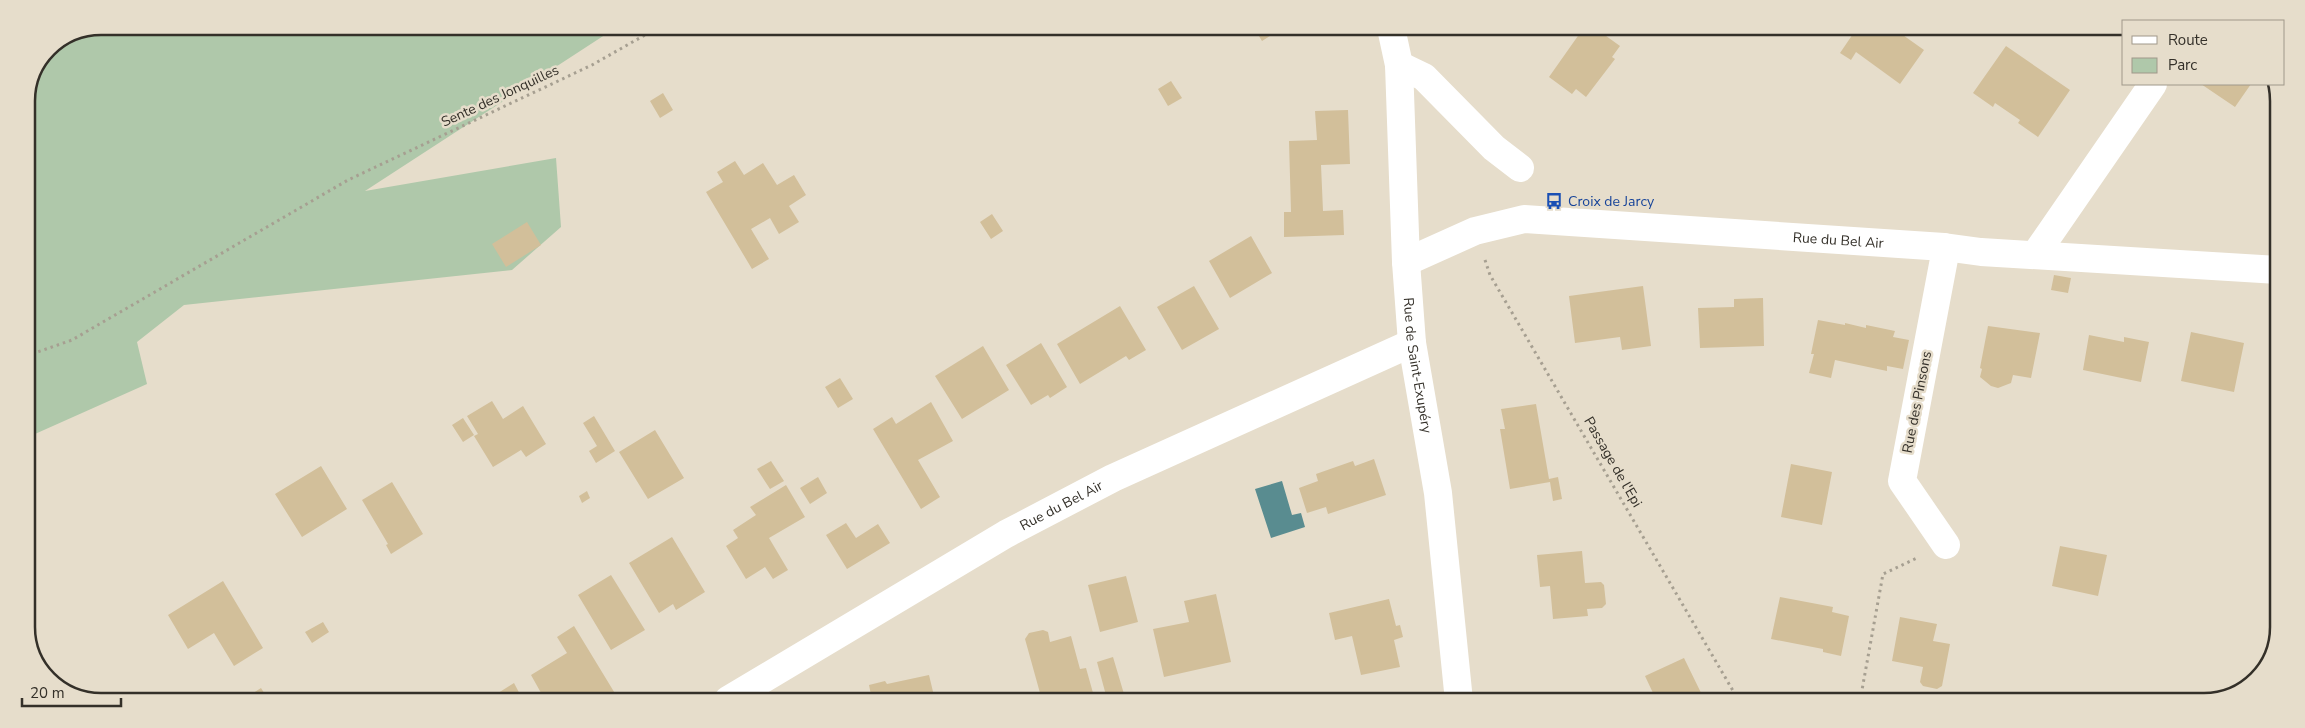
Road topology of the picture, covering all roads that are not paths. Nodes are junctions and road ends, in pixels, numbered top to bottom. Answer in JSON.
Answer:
{"nodes":[{"id":1,"x":1392,"y":35,"type":"edge"},
{"id":2,"x":1398,"y":65,"type":"junction"},
{"id":3,"x":2152,"y":85,"type":"edge"},
{"id":4,"x":1520,"y":168,"type":"dead end"},
{"id":5,"x":1944,"y":247,"type":"junction"},
{"id":6,"x":2035,"y":255,"type":"junction"},
{"id":7,"x":1406,"y":262,"type":"junction"},
{"id":8,"x":2270,"y":270,"type":"edge"},
{"id":9,"x":1412,"y":344,"type":"junction"},
{"id":10,"x":1946,"y":545,"type":"road end"},
{"id":11,"x":740,"y":693,"type":"edge"},
{"id":12,"x":1458,"y":693,"type":"edge"}],
"edges":[{"from":1,"to":2,"type":"street","name":"Rue de Saint-Exupéry"},
{"from":2,"to":4,"type":"street"},
{"from":2,"to":7,"type":"street","name":"Rue de Saint-Exupéry"},
{"from":3,"to":6,"type":"street"},
{"from":5,"to":6,"type":"street","name":"Rue du Bel Air"},
{"from":5,"to":7,"type":"street","name":"Rue du Bel Air"},
{"from":5,"to":10,"type":"street","name":"Rue des Pinsons"},
{"from":6,"to":8,"type":"street","name":"Rue du Bel Air"},
{"from":7,"to":9,"type":"street","name":"Rue de Saint-Exupéry"},
{"from":9,"to":11,"type":"street","name":"Rue du Bel Air"},
{"from":9,"to":12,"type":"street","name":"Rue de Saint-Exupéry"}]}
